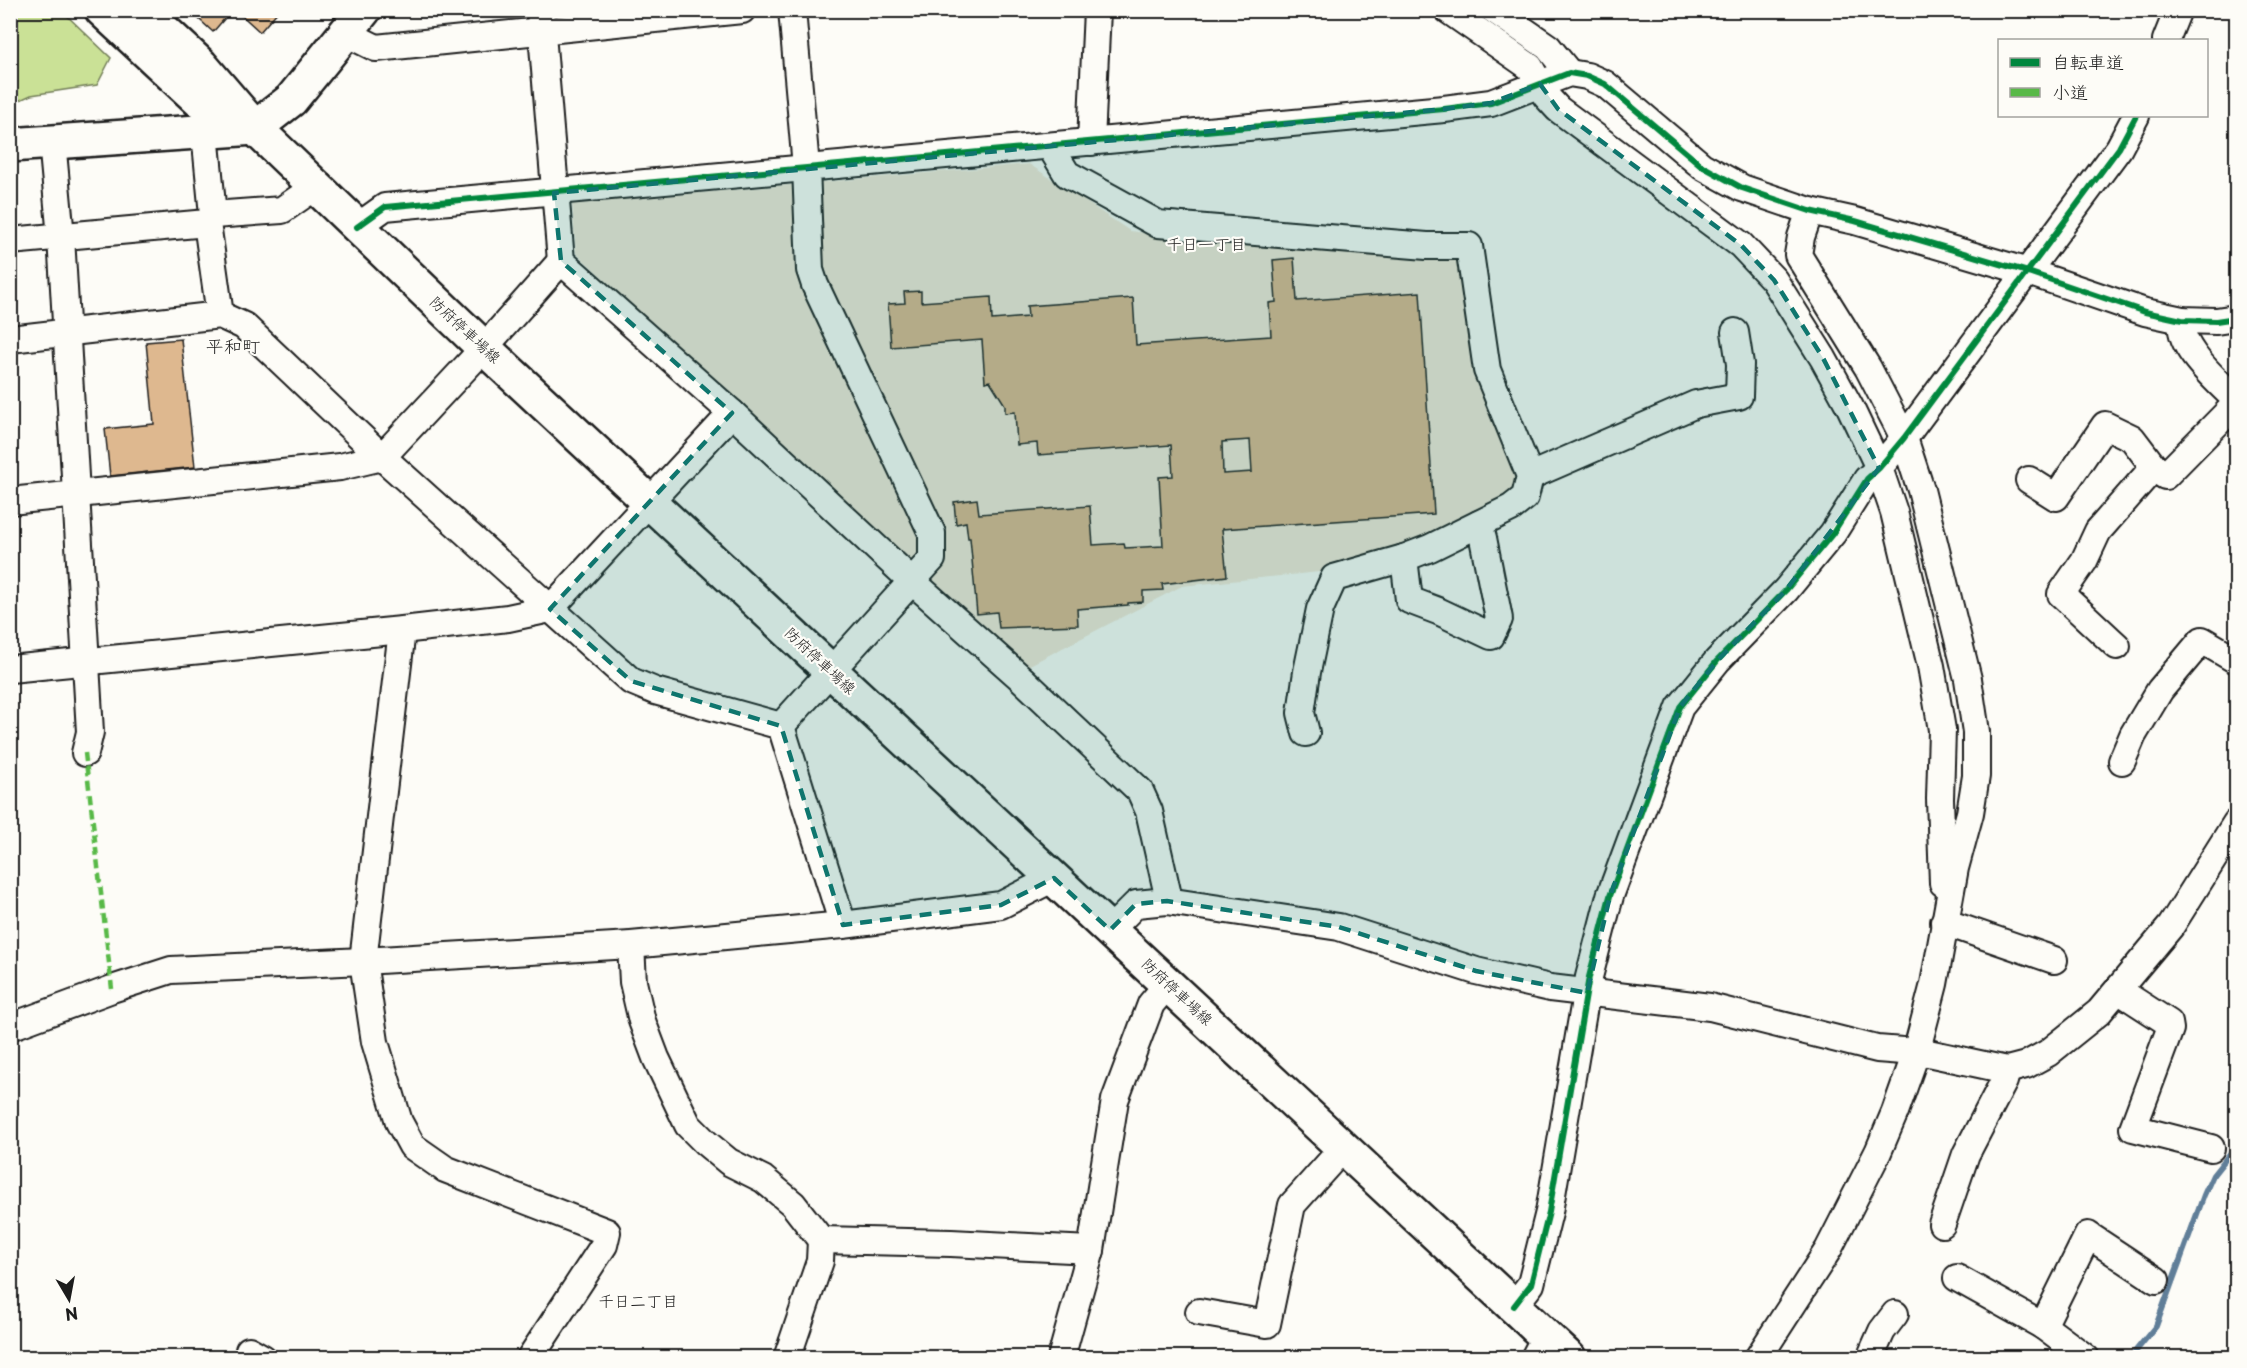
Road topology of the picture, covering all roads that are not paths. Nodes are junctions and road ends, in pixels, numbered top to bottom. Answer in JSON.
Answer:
{"nodes":[{"id":1,"x":102,"y":10,"type":"edge"},
{"id":2,"x":142,"y":10,"type":"edge"},
{"id":3,"x":742,"y":10,"type":"edge"},
{"id":4,"x":792,"y":10,"type":"edge"},
{"id":5,"x":1097,"y":10,"type":"edge"},
{"id":6,"x":1448,"y":10,"type":"edge"},
{"id":7,"x":1494,"y":10,"type":"edge"},
{"id":8,"x":2178,"y":10,"type":"edge"},
{"id":9,"x":541,"y":21,"type":"edge"},
{"id":10,"x":355,"y":22,"type":"edge"},
{"id":11,"x":2166,"y":39,"type":"edge"},
{"id":12,"x":1569,"y":74,"type":"junction"},
{"id":13,"x":1540,"y":84,"type":"junction"},
{"id":14,"x":2135,"y":117,"type":"edge"},
{"id":15,"x":255,"y":128,"type":"junction"},
{"id":16,"x":205,"y":133,"type":"junction"},
{"id":17,"x":52,"y":141,"type":"junction"},
{"id":18,"x":1091,"y":142,"type":"junction"},
{"id":19,"x":10,"y":145,"type":"edge"},
{"id":20,"x":1050,"y":146,"type":"junction"},
{"id":21,"x":806,"y":167,"type":"junction"},
{"id":22,"x":315,"y":187,"type":"junction"},
{"id":23,"x":554,"y":192,"type":"junction"},
{"id":24,"x":1810,"y":211,"type":"junction"},
{"id":25,"x":210,"y":219,"type":"junction"},
{"id":26,"x":357,"y":227,"type":"junction"},
{"id":27,"x":61,"y":237,"type":"junction"},
{"id":28,"x":10,"y":241,"type":"edge"},
{"id":29,"x":561,"y":261,"type":"junction"},
{"id":30,"x":2028,"y":272,"type":"junction"},
{"id":31,"x":220,"y":315,"type":"junction"},
{"id":32,"x":2236,"y":318,"type":"edge"},
{"id":33,"x":2182,"y":320,"type":"junction"},
{"id":34,"x":66,"y":333,"type":"junction"},
{"id":35,"x":1735,"y":333,"type":"dead end"},
{"id":36,"x":10,"y":339,"type":"edge"},
{"id":37,"x":484,"y":348,"type":"junction"},
{"id":38,"x":2236,"y":402,"type":"edge"},
{"id":39,"x":732,"y":413,"type":"junction"},
{"id":40,"x":1904,"y":438,"type":"junction"},
{"id":41,"x":382,"y":457,"type":"junction"},
{"id":42,"x":1879,"y":468,"type":"junction"},
{"id":43,"x":2154,"y":468,"type":"junction"},
{"id":44,"x":1530,"y":477,"type":"junction"},
{"id":45,"x":2029,"y":480,"type":"dead end"},
{"id":46,"x":77,"y":494,"type":"junction"},
{"id":47,"x":10,"y":501,"type":"edge"},
{"id":48,"x":649,"y":501,"type":"junction"},
{"id":49,"x":1479,"y":525,"type":"junction"},
{"id":50,"x":1404,"y":558,"type":"junction"},
{"id":51,"x":913,"y":582,"type":"junction"},
{"id":52,"x":550,"y":609,"type":"junction"},
{"id":53,"x":402,"y":630,"type":"junction"},
{"id":54,"x":2117,"y":646,"type":"dead end"},
{"id":55,"x":2236,"y":660,"type":"edge"},
{"id":56,"x":85,"y":662,"type":"junction"},
{"id":57,"x":10,"y":669,"type":"edge"},
{"id":58,"x":831,"y":672,"type":"junction"},
{"id":59,"x":782,"y":726,"type":"junction"},
{"id":60,"x":1305,"y":733,"type":"dead end"},
{"id":61,"x":85,"y":753,"type":"dead end"},
{"id":62,"x":2122,"y":761,"type":"dead end"},
{"id":63,"x":2236,"y":823,"type":"edge"},
{"id":64,"x":1054,"y":878,"type":"junction"},
{"id":65,"x":1167,"y":901,"type":"junction"},
{"id":66,"x":1944,"y":922,"type":"junction"},
{"id":67,"x":843,"y":925,"type":"junction"},
{"id":68,"x":1110,"y":930,"type":"junction"},
{"id":69,"x":631,"y":945,"type":"junction"},
{"id":70,"x":2054,"y":960,"type":"dead end"},
{"id":71,"x":363,"y":961,"type":"junction"},
{"id":72,"x":1168,"y":984,"type":"junction"},
{"id":73,"x":2118,"y":990,"type":"junction"},
{"id":74,"x":1587,"y":993,"type":"junction"},
{"id":75,"x":10,"y":1027,"type":"edge"},
{"id":76,"x":1916,"y":1053,"type":"junction"},
{"id":77,"x":2007,"y":1070,"type":"junction"},
{"id":78,"x":1343,"y":1148,"type":"junction"},
{"id":79,"x":2211,"y":1148,"type":"dead end"},
{"id":80,"x":1942,"y":1224,"type":"dead end"},
{"id":81,"x":821,"y":1240,"type":"junction"},
{"id":82,"x":1091,"y":1250,"type":"junction"},
{"id":83,"x":1958,"y":1278,"type":"dead end"},
{"id":84,"x":2156,"y":1280,"type":"dead end"},
{"id":85,"x":1514,"y":1306,"type":"junction"},
{"id":86,"x":1200,"y":1312,"type":"dead end"},
{"id":87,"x":1895,"y":1314,"type":"dead end"},
{"id":88,"x":2043,"y":1326,"type":"junction"},
{"id":89,"x":1540,"y":1346,"type":"edge"},
{"id":90,"x":1880,"y":1354,"type":"edge"},
{"id":91,"x":530,"y":1358,"type":"edge"},
{"id":92,"x":787,"y":1358,"type":"edge"},
{"id":93,"x":1061,"y":1358,"type":"edge"},
{"id":94,"x":1569,"y":1358,"type":"edge"},
{"id":95,"x":1758,"y":1358,"type":"edge"},
{"id":96,"x":2086,"y":1358,"type":"edge"}],
"edges":[{"from":1,"to":15,"type":"main road"},
{"from":2,"to":15,"type":"main road"},
{"from":3,"to":9,"type":"street"},
{"from":4,"to":21,"type":"street"},
{"from":5,"to":18,"type":"street"},
{"from":6,"to":13,"type":"street"},
{"from":7,"to":12,"type":"street"},
{"from":8,"to":11,"type":"street"},
{"from":9,"to":10,"type":"street"},
{"from":9,"to":23,"type":"street"},
{"from":10,"to":15,"type":"main road"},
{"from":12,"to":13,"type":"street"},
{"from":12,"to":24,"type":"street"},
{"from":13,"to":18,"type":"street"},
{"from":13,"to":42,"type":"street"},
{"from":14,"to":30,"type":"street"},
{"from":15,"to":16,"type":"main road"},
{"from":15,"to":22,"type":"main road","name":"防府停車場線"},
{"from":16,"to":17,"type":"main road"},
{"from":16,"to":25,"type":"street"},
{"from":17,"to":19,"type":"main road"},
{"from":17,"to":27,"type":"street"},
{"from":18,"to":20,"type":"street"},
{"from":20,"to":21,"type":"street"},
{"from":20,"to":44,"type":"street"},
{"from":21,"to":23,"type":"street"},
{"from":21,"to":51,"type":"street"},
{"from":22,"to":25,"type":"street"},
{"from":22,"to":26,"type":"main road","name":"防府停車場線"},
{"from":23,"to":26,"type":"street"},
{"from":23,"to":29,"type":"street"},
{"from":24,"to":30,"type":"street"},
{"from":24,"to":40,"type":"street"},
{"from":25,"to":27,"type":"street"},
{"from":25,"to":31,"type":"street"},
{"from":26,"to":37,"type":"main road","name":"防府停車場線"},
{"from":27,"to":28,"type":"street"},
{"from":27,"to":34,"type":"street"},
{"from":29,"to":37,"type":"street"},
{"from":29,"to":39,"type":"street"},
{"from":30,"to":33,"type":"street"},
{"from":30,"to":40,"type":"street"},
{"from":31,"to":34,"type":"street"},
{"from":31,"to":41,"type":"street"},
{"from":32,"to":33,"type":"street"},
{"from":33,"to":38,"type":"street"},
{"from":34,"to":36,"type":"street"},
{"from":34,"to":46,"type":"street"},
{"from":35,"to":44,"type":"street"},
{"from":37,"to":41,"type":"street"},
{"from":37,"to":48,"type":"main road","name":"防府停車場線"},
{"from":38,"to":43,"type":"street"},
{"from":39,"to":48,"type":"street"},
{"from":39,"to":51,"type":"street"},
{"from":40,"to":42,"type":"street"},
{"from":40,"to":66,"type":"street"},
{"from":41,"to":46,"type":"street"},
{"from":41,"to":52,"type":"street"},
{"from":42,"to":66,"type":"street"},
{"from":42,"to":74,"type":"street"},
{"from":43,"to":45,"type":"street"},
{"from":43,"to":54,"type":"street"},
{"from":44,"to":49,"type":"street"},
{"from":46,"to":47,"type":"street"},
{"from":46,"to":56,"type":"street"},
{"from":48,"to":52,"type":"street"},
{"from":48,"to":58,"type":"main road","name":"防府停車場線"},
{"from":49,"to":50,"type":"street"},
{"from":49,"to":50,"type":"street"},
{"from":50,"to":60,"type":"street"},
{"from":51,"to":58,"type":"street"},
{"from":51,"to":65,"type":"street"},
{"from":52,"to":53,"type":"street"},
{"from":52,"to":59,"type":"street"},
{"from":53,"to":56,"type":"street"},
{"from":53,"to":71,"type":"street"},
{"from":55,"to":62,"type":"street"},
{"from":56,"to":57,"type":"street"},
{"from":56,"to":61,"type":"street"},
{"from":58,"to":59,"type":"street"},
{"from":58,"to":64,"type":"main road","name":"防府停車場線"},
{"from":59,"to":67,"type":"street"},
{"from":63,"to":73,"type":"street"},
{"from":64,"to":67,"type":"street"},
{"from":64,"to":68,"type":"main road","name":"防府停車場線"},
{"from":65,"to":68,"type":"street"},
{"from":65,"to":74,"type":"street"},
{"from":66,"to":70,"type":"street"},
{"from":66,"to":76,"type":"street"},
{"from":67,"to":69,"type":"street"},
{"from":68,"to":72,"type":"main road","name":"防府停車場線"},
{"from":69,"to":71,"type":"street"},
{"from":69,"to":81,"type":"street"},
{"from":71,"to":75,"type":"street"},
{"from":71,"to":91,"type":"street"},
{"from":72,"to":78,"type":"main road","name":"防府停車場線"},
{"from":72,"to":82,"type":"street"},
{"from":73,"to":77,"type":"street"},
{"from":73,"to":79,"type":"street"},
{"from":74,"to":76,"type":"street"},
{"from":74,"to":85,"type":"street"},
{"from":76,"to":77,"type":"street"},
{"from":76,"to":95,"type":"street"},
{"from":77,"to":80,"type":"street"},
{"from":78,"to":85,"type":"main road","name":"防府停車場線"},
{"from":78,"to":86,"type":"street"},
{"from":81,"to":82,"type":"street"},
{"from":81,"to":92,"type":"street"},
{"from":82,"to":93,"type":"street"},
{"from":83,"to":88,"type":"street"},
{"from":84,"to":88,"type":"street"},
{"from":85,"to":89,"type":"main road","name":"防府停車場線"},
{"from":87,"to":90,"type":"street"},
{"from":88,"to":96,"type":"street"},
{"from":89,"to":94,"type":"main road","name":"防府停車場線"}]}
